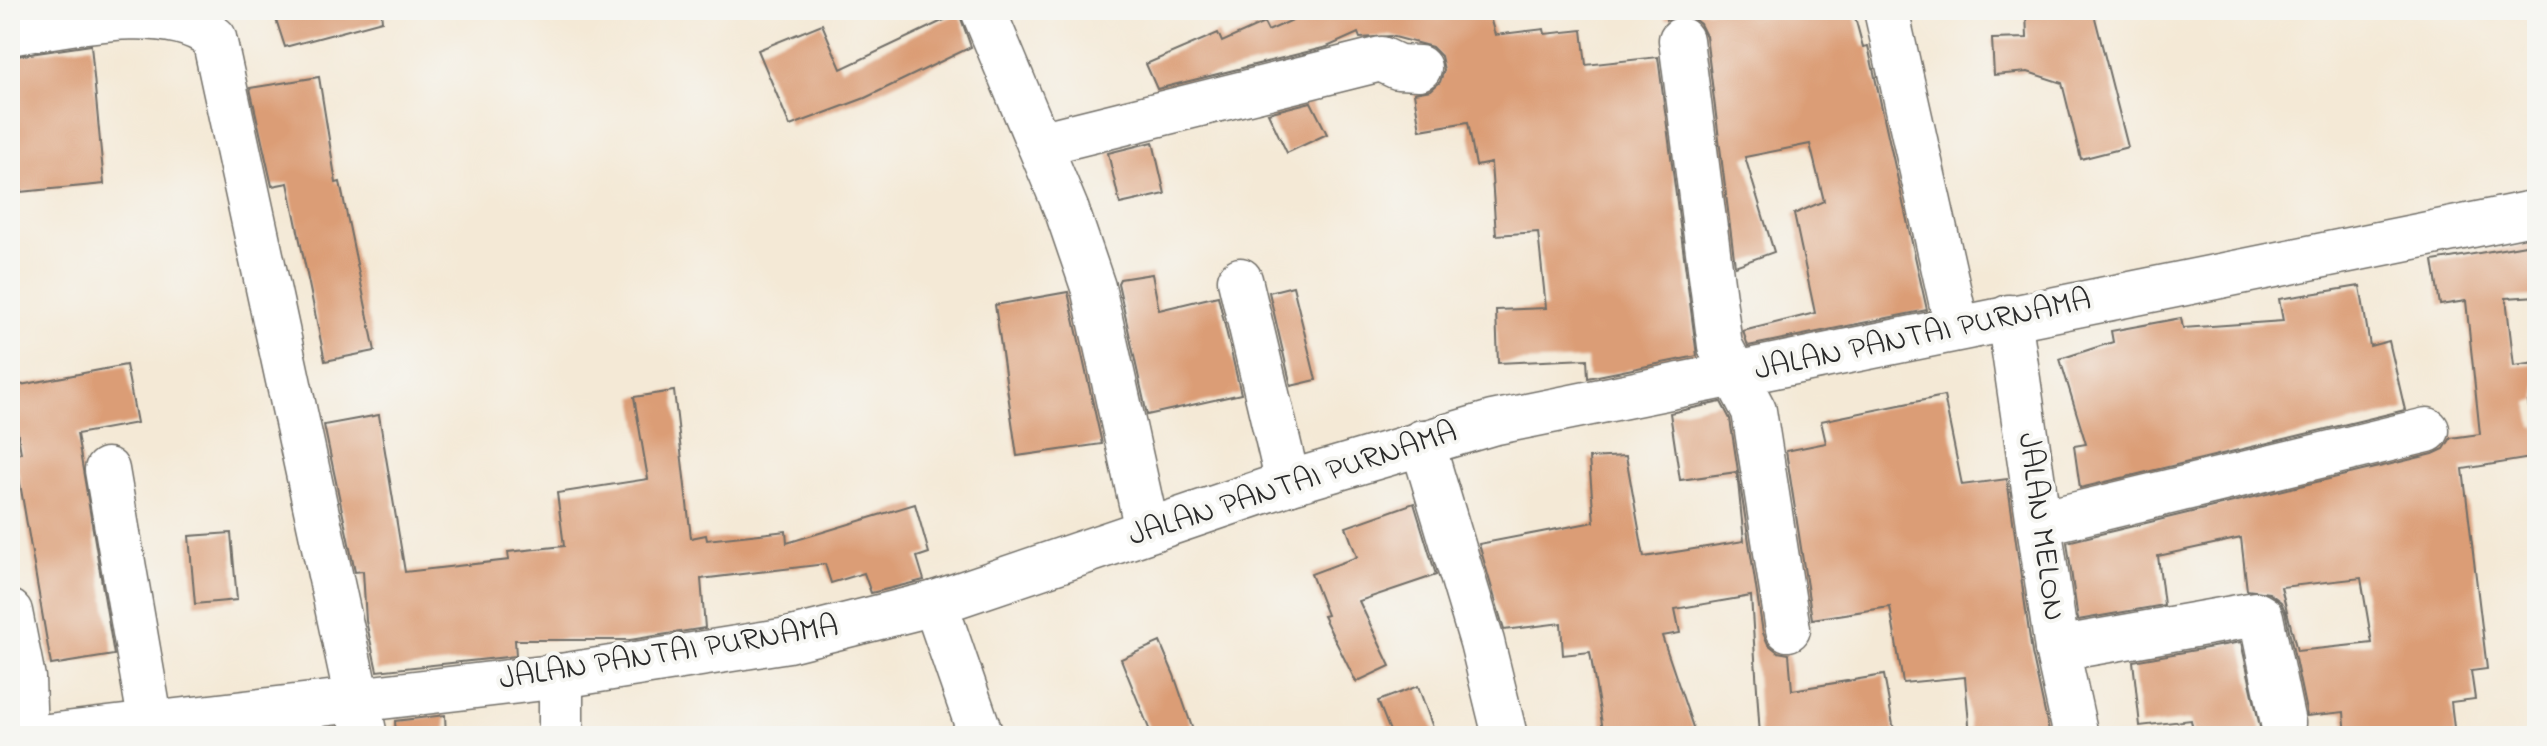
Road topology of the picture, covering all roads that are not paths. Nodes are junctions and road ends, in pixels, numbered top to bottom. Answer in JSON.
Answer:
{"nodes":[{"id":1,"x":983,"y":10,"type":"edge"},
{"id":2,"x":1886,"y":10,"type":"edge"},
{"id":3,"x":10,"y":33,"type":"edge"},
{"id":4,"x":1681,"y":40,"type":"dead end"},
{"id":5,"x":1419,"y":68,"type":"dead end"},
{"id":6,"x":1039,"y":144,"type":"junction"},
{"id":7,"x":2537,"y":212,"type":"edge"},
{"id":8,"x":1240,"y":280,"type":"dead end"},
{"id":9,"x":2009,"y":317,"type":"junction"},
{"id":10,"x":1957,"y":328,"type":"junction"},
{"id":11,"x":1735,"y":376,"type":"junction"},
{"id":12,"x":2427,"y":430,"type":"dead end"},
{"id":13,"x":1422,"y":442,"type":"junction"},
{"id":14,"x":107,"y":470,"type":"dead end"},
{"id":15,"x":1288,"y":483,"type":"junction"},
{"id":16,"x":2040,"y":523,"type":"junction"},
{"id":17,"x":1147,"y":530,"type":"junction"},
{"id":18,"x":935,"y":603,"type":"junction"},
{"id":19,"x":10,"y":612,"type":"edge"},
{"id":20,"x":1788,"y":629,"type":"dead end"},
{"id":21,"x":2057,"y":649,"type":"junction"},
{"id":22,"x":561,"y":676,"type":"junction"},
{"id":23,"x":362,"y":717,"type":"edge"},
{"id":24,"x":2283,"y":723,"type":"dead end"},
{"id":25,"x":151,"y":725,"type":"junction"},
{"id":26,"x":25,"y":736,"type":"edge"},
{"id":27,"x":48,"y":736,"type":"edge"},
{"id":28,"x":561,"y":736,"type":"edge"},
{"id":29,"x":981,"y":736,"type":"edge"},
{"id":30,"x":1505,"y":736,"type":"edge"},
{"id":31,"x":2076,"y":736,"type":"edge"}],
"edges":[{"from":1,"to":6,"type":"street"},
{"from":2,"to":10,"type":"street"},
{"from":3,"to":23,"type":"street"},
{"from":4,"to":11,"type":"street"},
{"from":5,"to":6,"type":"street"},
{"from":6,"to":17,"type":"street"},
{"from":7,"to":9,"type":"street","name":"JALAN PANTAI PURNAMA"},
{"from":8,"to":15,"type":"street"},
{"from":9,"to":10,"type":"street","name":"JALAN PANTAI PURNAMA"},
{"from":9,"to":16,"type":"street","name":"JALAN MELON"},
{"from":10,"to":11,"type":"street","name":"JALAN PANTAI PURNAMA"},
{"from":11,"to":13,"type":"street","name":"JALAN PANTAI PURNAMA"},
{"from":11,"to":20,"type":"street"},
{"from":12,"to":16,"type":"street"},
{"from":13,"to":15,"type":"street","name":"JALAN PANTAI PURNAMA"},
{"from":13,"to":30,"type":"street"},
{"from":14,"to":25,"type":"street"},
{"from":15,"to":17,"type":"street","name":"JALAN PANTAI PURNAMA"},
{"from":16,"to":21,"type":"street","name":"JALAN MELON"},
{"from":17,"to":18,"type":"street","name":"JALAN PANTAI PURNAMA"},
{"from":18,"to":22,"type":"street","name":"JALAN PANTAI PURNAMA"},
{"from":18,"to":29,"type":"street"},
{"from":19,"to":26,"type":"street"},
{"from":21,"to":24,"type":"street"},
{"from":21,"to":31,"type":"street","name":"JALAN MELON"},
{"from":22,"to":23,"type":"street","name":"JALAN PANTAI PURNAMA"},
{"from":22,"to":28,"type":"street"},
{"from":23,"to":25,"type":"street","name":"JALAN PANTAI PURNAMA"},
{"from":25,"to":27,"type":"street","name":"JALAN PANTAI PURNAMA"}]}
